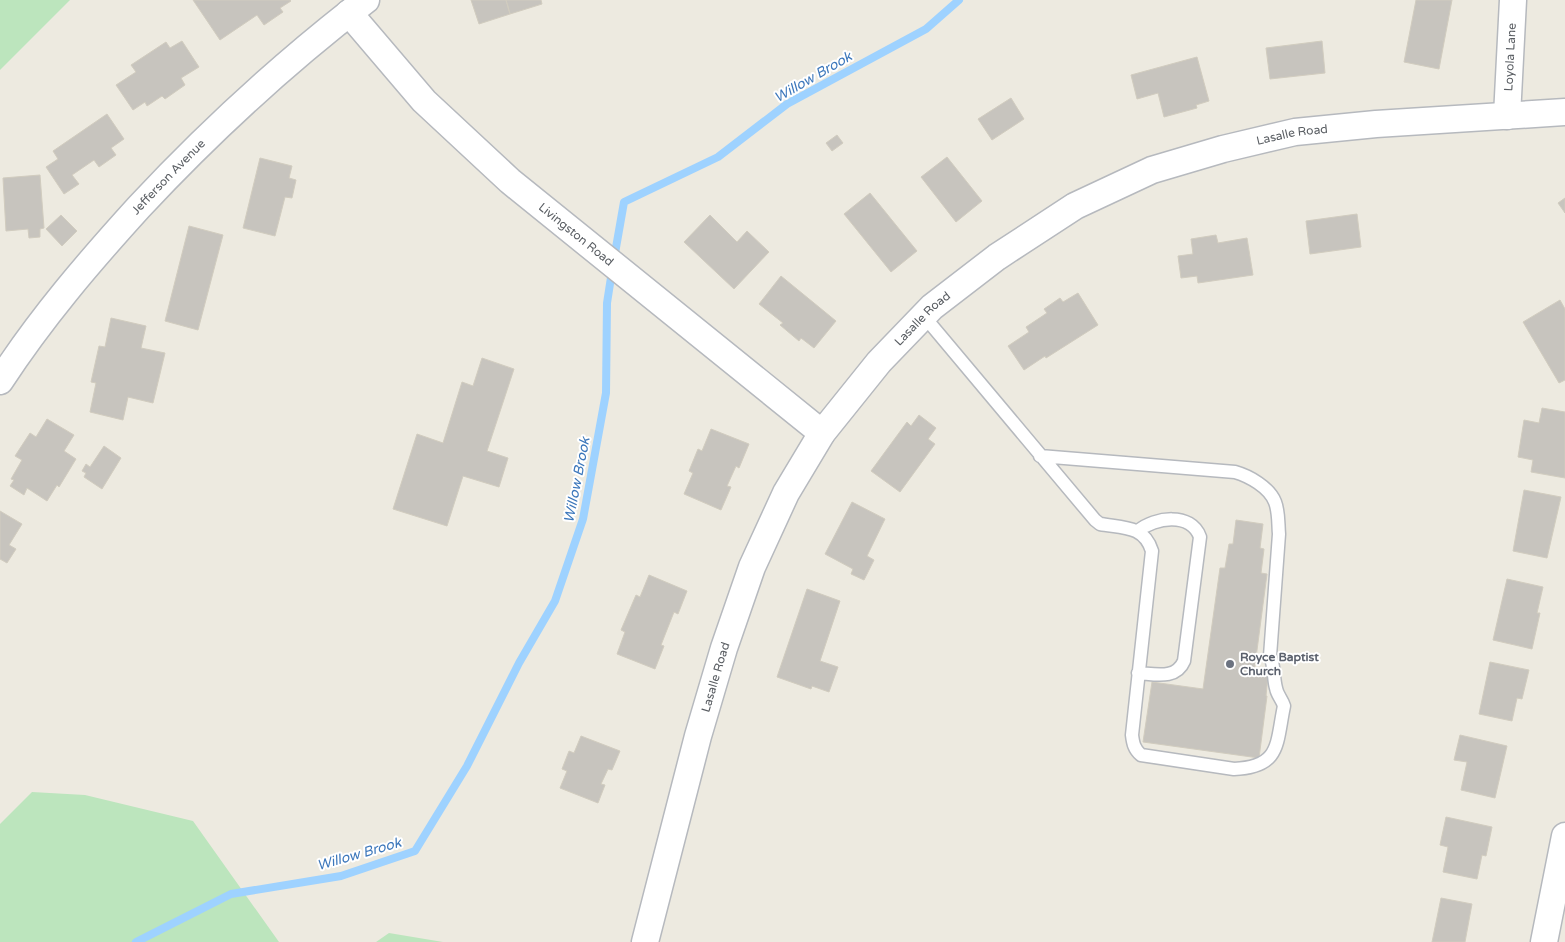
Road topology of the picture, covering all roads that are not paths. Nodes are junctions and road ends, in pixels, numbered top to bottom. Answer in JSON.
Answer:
{"nodes":[{"id":1,"x":1513,"y":0,"type":"edge"},
{"id":2,"x":357,"y":6,"type":"edge"},
{"id":3,"x":1565,"y":112,"type":"edge"},
{"id":4,"x":1508,"y":116,"type":"junction"},
{"id":5,"x":923,"y":315,"type":"junction"},
{"id":6,"x":0,"y":381,"type":"edge"},
{"id":7,"x":822,"y":434,"type":"junction"},
{"id":8,"x":1040,"y":456,"type":"junction"},
{"id":9,"x":1138,"y":531,"type":"junction"},
{"id":10,"x":1138,"y":673,"type":"junction"},
{"id":11,"x":1565,"y":836,"type":"edge"},
{"id":12,"x":645,"y":942,"type":"edge"},
{"id":13,"x":1544,"y":942,"type":"edge"}],
"edges":[{"from":1,"to":4,"type":"street","name":"Loyola Lane"},
{"from":2,"to":6,"type":"street","name":"Jefferson Avenue"},
{"from":2,"to":7,"type":"street","name":"Livingston Road"},
{"from":3,"to":4,"type":"street","name":"Lasalle Road"},
{"from":4,"to":5,"type":"street","name":"Lasalle Road"},
{"from":5,"to":7,"type":"street","name":"Lasalle Road"},
{"from":5,"to":8,"type":"lane"},
{"from":7,"to":12,"type":"street","name":"Lasalle Road"},
{"from":8,"to":9,"type":"lane"},
{"from":8,"to":10,"type":"lane"},
{"from":9,"to":10,"type":"lane"},
{"from":9,"to":10,"type":"lane"},
{"from":11,"to":13,"type":"street"}]}
